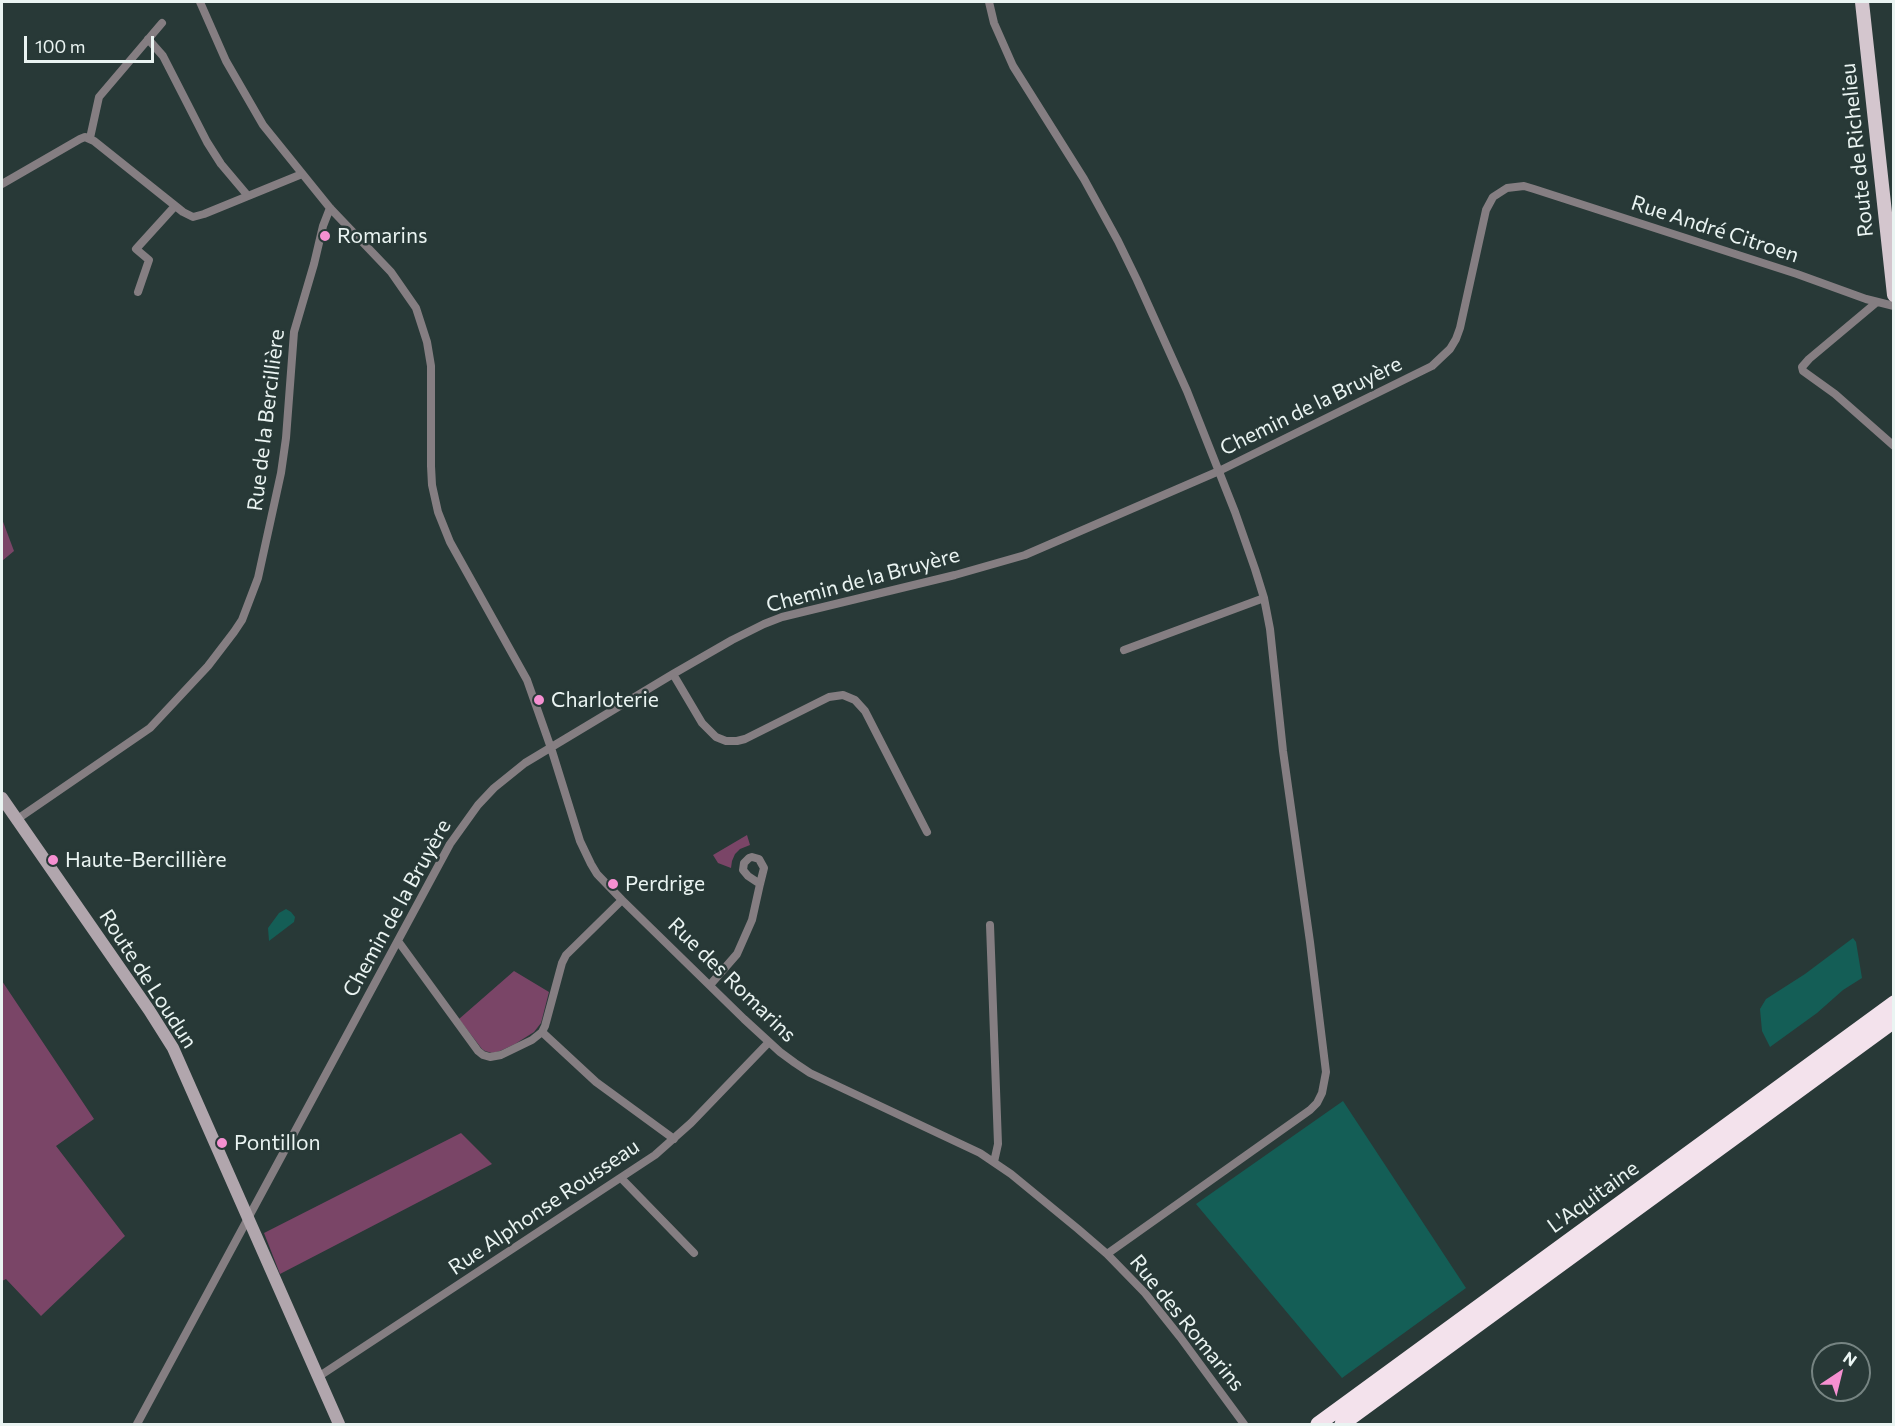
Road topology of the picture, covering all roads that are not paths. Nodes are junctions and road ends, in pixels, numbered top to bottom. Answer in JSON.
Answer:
{"nodes":[{"id":1,"x":200,"y":2,"type":"edge"},
{"id":2,"x":989,"y":2,"type":"edge"},
{"id":3,"x":1862,"y":2,"type":"edge"},
{"id":4,"x":162,"y":23,"type":"dead end"},
{"id":5,"x":148,"y":39,"type":"junction"},
{"id":6,"x":90,"y":138,"type":"junction"},
{"id":7,"x":302,"y":174,"type":"junction"},
{"id":8,"x":2,"y":184,"type":"edge"},
{"id":9,"x":1524,"y":186,"type":"joint"},
{"id":10,"x":248,"y":196,"type":"junction"},
{"id":11,"x":175,"y":206,"type":"junction"},
{"id":12,"x":330,"y":208,"type":"junction"},
{"id":13,"x":138,"y":292,"type":"dead end"},
{"id":14,"x":1893,"y":295,"type":"edge"},
{"id":15,"x":1877,"y":302,"type":"junction"},
{"id":16,"x":1893,"y":306,"type":"edge"},
{"id":17,"x":1893,"y":446,"type":"edge"},
{"id":18,"x":1219,"y":471,"type":"junction"},
{"id":19,"x":1264,"y":598,"type":"junction"},
{"id":20,"x":1124,"y":650,"type":"dead end"},
{"id":21,"x":673,"y":674,"type":"junction"},
{"id":22,"x":551,"y":747,"type":"junction"},
{"id":23,"x":2,"y":798,"type":"edge"},
{"id":24,"x":16,"y":820,"type":"junction"},
{"id":25,"x":927,"y":832,"type":"dead end"},
{"id":26,"x":760,"y":884,"type":"dead end"},
{"id":27,"x":622,"y":900,"type":"junction"},
{"id":28,"x":990,"y":925,"type":"dead end"},
{"id":29,"x":398,"y":941,"type":"junction"},
{"id":30,"x":710,"y":984,"type":"junction"},
{"id":31,"x":1893,"y":1003,"type":"edge"},
{"id":32,"x":1893,"y":1021,"type":"edge"},
{"id":33,"x":542,"y":1032,"type":"junction"},
{"id":34,"x":769,"y":1042,"type":"junction"},
{"id":35,"x":674,"y":1139,"type":"junction"},
{"id":36,"x":994,"y":1162,"type":"junction"},
{"id":37,"x":621,"y":1178,"type":"junction"},
{"id":38,"x":248,"y":1217,"type":"junction"},
{"id":39,"x":693,"y":1253,"type":"dead end"},
{"id":40,"x":1107,"y":1254,"type":"junction"},
{"id":41,"x":318,"y":1377,"type":"junction"},
{"id":42,"x":136,"y":1425,"type":"edge"},
{"id":43,"x":339,"y":1425,"type":"edge"},
{"id":44,"x":1244,"y":1425,"type":"edge"},
{"id":45,"x":1318,"y":1425,"type":"edge"},
{"id":46,"x":1342,"y":1425,"type":"edge"}],
"edges":[{"from":1,"to":7,"type":"street","name":"Rue des Romarins"},
{"from":2,"to":18,"type":"street"},
{"from":3,"to":14,"type":"main road","name":"Route de Richelieu"},
{"from":4,"to":5,"type":"street"},
{"from":5,"to":6,"type":"street"},
{"from":5,"to":10,"type":"street"},
{"from":6,"to":8,"type":"street"},
{"from":6,"to":11,"type":"street"},
{"from":7,"to":10,"type":"street"},
{"from":7,"to":12,"type":"street","name":"Rue des Romarins"},
{"from":9,"to":15,"type":"street","name":"Rue André Citroen"},
{"from":9,"to":18,"type":"street","name":"Chemin de la Bruyère"},
{"from":10,"to":11,"type":"street"},
{"from":11,"to":13,"type":"street"},
{"from":12,"to":22,"type":"street","name":"Rue des Romarins"},
{"from":12,"to":24,"type":"street","name":"Rue de la Bercillière"},
{"from":15,"to":16,"type":"street","name":"Rue André Citroen"},
{"from":15,"to":17,"type":"street"},
{"from":18,"to":19,"type":"street"},
{"from":18,"to":21,"type":"street","name":"Chemin de la Bruyère"},
{"from":19,"to":20,"type":"street"},
{"from":19,"to":40,"type":"street"},
{"from":21,"to":22,"type":"street","name":"Chemin de la Bruyère"},
{"from":21,"to":25,"type":"street"},
{"from":22,"to":27,"type":"street","name":"Rue des Romarins"},
{"from":22,"to":29,"type":"street","name":"Chemin de la Bruyère"},
{"from":23,"to":24,"type":"main road","name":"Route de Loudun"},
{"from":24,"to":38,"type":"main road","name":"Route de Loudun"},
{"from":26,"to":30,"type":"street"},
{"from":27,"to":30,"type":"street","name":"Rue des Romarins"},
{"from":27,"to":33,"type":"street"},
{"from":28,"to":36,"type":"street"},
{"from":29,"to":33,"type":"street"},
{"from":29,"to":38,"type":"street","name":"Chemin de la Bruyère"},
{"from":30,"to":34,"type":"street","name":"Rue des Romarins"},
{"from":31,"to":45,"type":"highway","name":"L'Aquitaine"},
{"from":32,"to":46,"type":"highway","name":"L'Aquitaine"},
{"from":33,"to":35,"type":"street"},
{"from":34,"to":35,"type":"street","name":"Rue Alphonse Rousseau"},
{"from":34,"to":36,"type":"street","name":"Rue des Romarins"},
{"from":35,"to":37,"type":"street","name":"Rue Alphonse Rousseau"},
{"from":36,"to":40,"type":"street","name":"Rue des Romarins"},
{"from":37,"to":39,"type":"street"},
{"from":37,"to":41,"type":"street","name":"Rue Alphonse Rousseau"},
{"from":38,"to":41,"type":"main road","name":"Route de Loudun"},
{"from":38,"to":42,"type":"street","name":"Chemin de la Bruyère"},
{"from":40,"to":44,"type":"street","name":"Rue des Romarins"},
{"from":41,"to":43,"type":"main road","name":"Route de Loudun"}]}
